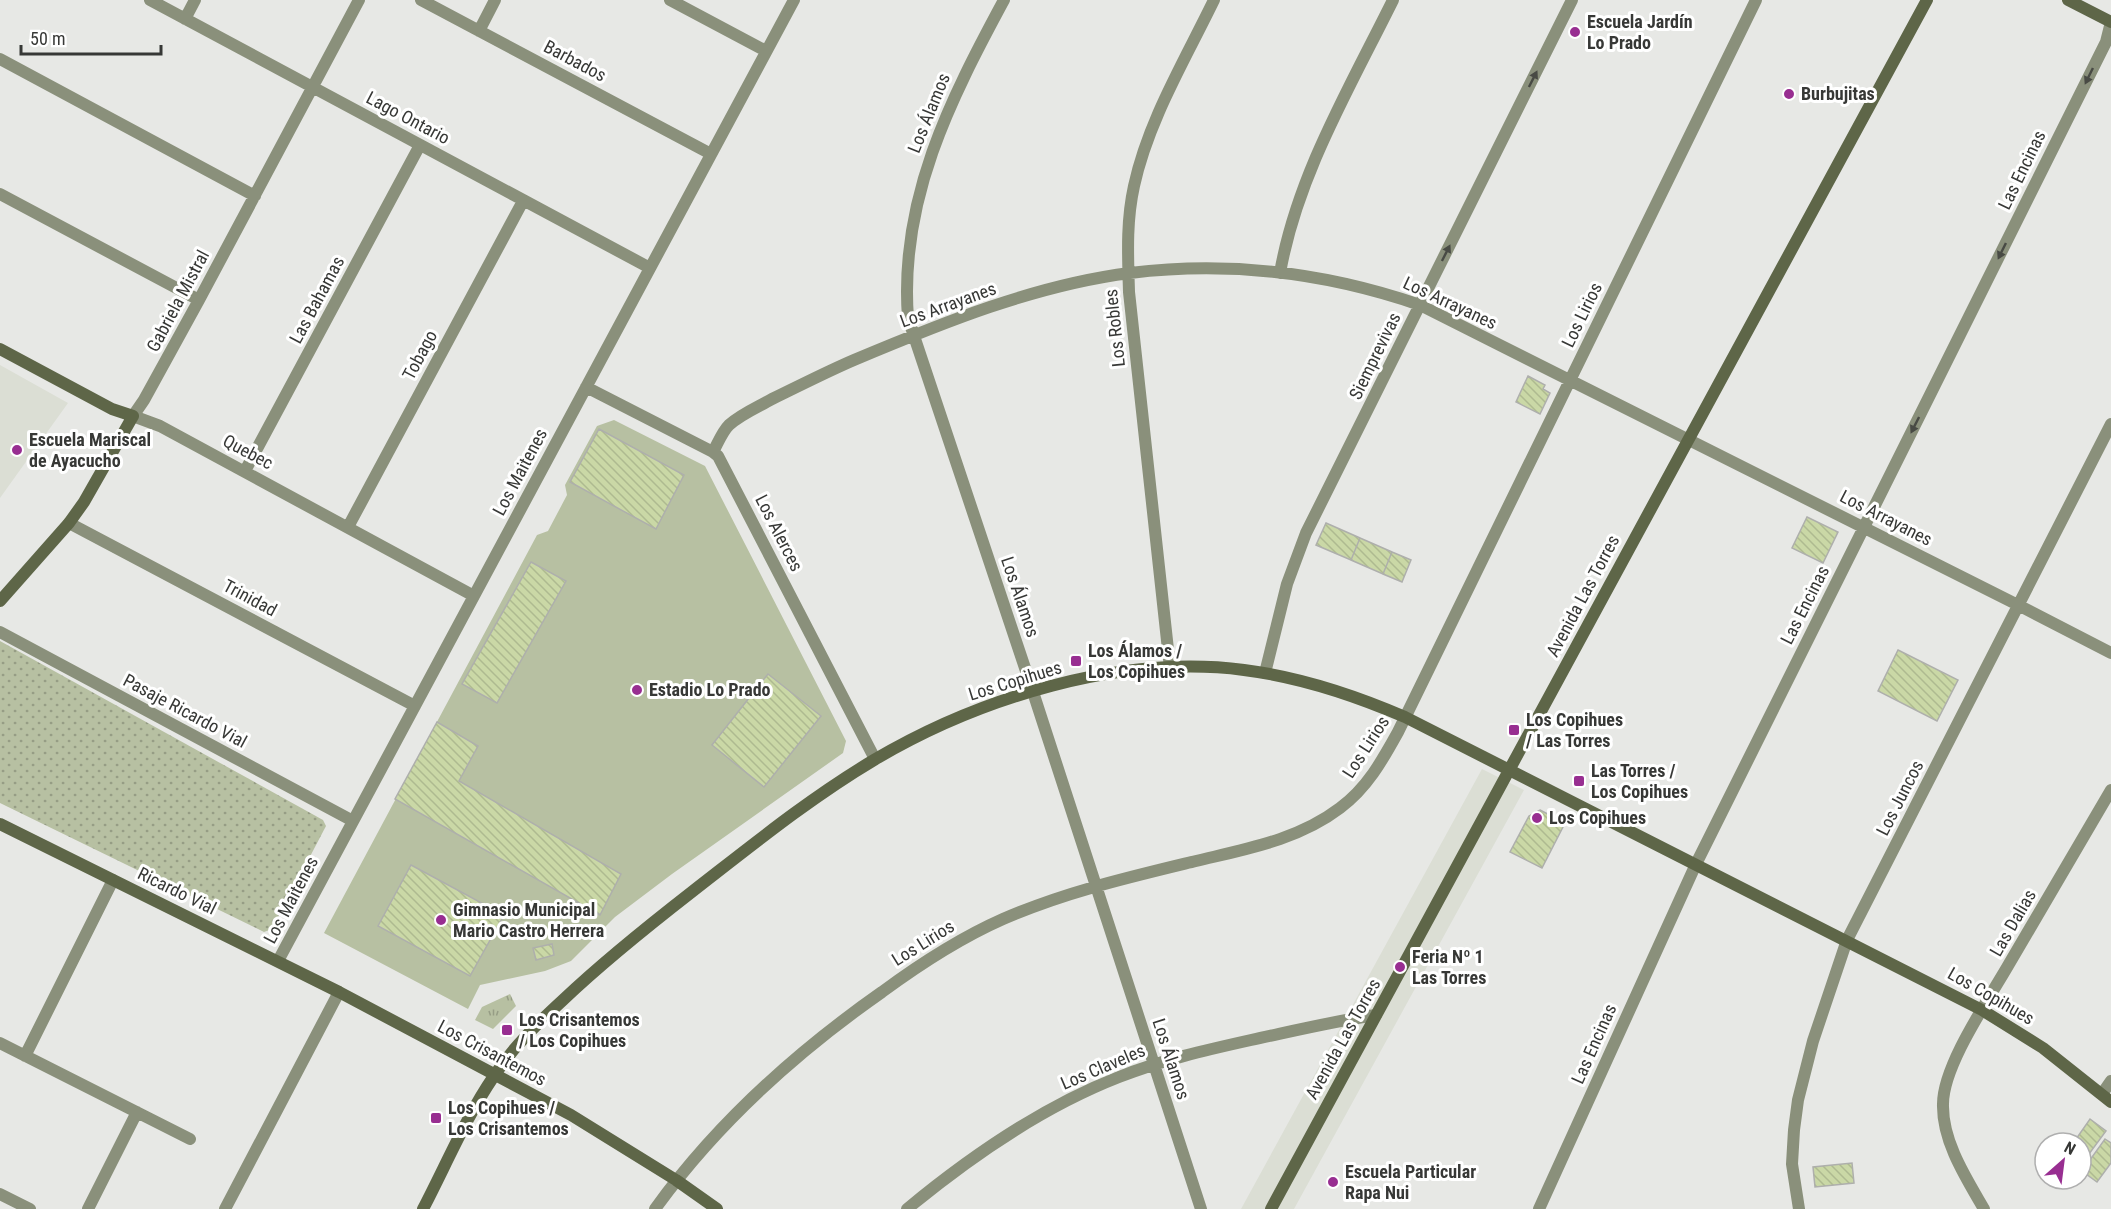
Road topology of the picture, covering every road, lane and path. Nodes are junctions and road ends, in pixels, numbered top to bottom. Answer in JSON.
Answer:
{"nodes":[{"id":1,"x":150,"y":0,"type":"edge"},
{"id":2,"x":195,"y":0,"type":"edge"},
{"id":3,"x":359,"y":0,"type":"edge"},
{"id":4,"x":422,"y":0,"type":"edge"},
{"id":5,"x":495,"y":0,"type":"edge"},
{"id":6,"x":670,"y":0,"type":"edge"},
{"id":7,"x":794,"y":0,"type":"edge"},
{"id":8,"x":1004,"y":0,"type":"edge"},
{"id":9,"x":1214,"y":0,"type":"edge"},
{"id":10,"x":1393,"y":0,"type":"edge"},
{"id":11,"x":1572,"y":0,"type":"edge"},
{"id":12,"x":1756,"y":0,"type":"edge"},
{"id":13,"x":1927,"y":0,"type":"edge"},
{"id":14,"x":2068,"y":0,"type":"edge"},
{"id":15,"x":185,"y":19,"type":"junction"},
{"id":16,"x":2111,"y":22,"type":"edge"},
{"id":17,"x":479,"y":31,"type":"junction"},
{"id":18,"x":766,"y":51,"type":"junction"},
{"id":19,"x":0,"y":59,"type":"edge"},
{"id":20,"x":312,"y":87,"type":"junction"},
{"id":21,"x":420,"y":145,"type":"junction"},
{"id":22,"x":711,"y":154,"type":"junction"},
{"id":23,"x":0,"y":194,"type":"edge"},
{"id":24,"x":255,"y":196,"type":"junction"},
{"id":25,"x":523,"y":201,"type":"junction"},
{"id":26,"x":650,"y":268,"type":"junction"},
{"id":27,"x":1128,"y":273,"type":"junction"},
{"id":28,"x":1280,"y":273,"type":"junction"},
{"id":29,"x":199,"y":300,"type":"junction"},
{"id":30,"x":1420,"y":305,"type":"junction"},
{"id":31,"x":914,"y":336,"type":"junction"},
{"id":32,"x":0,"y":349,"type":"edge"},
{"id":33,"x":1570,"y":380,"type":"junction"},
{"id":34,"x":586,"y":387,"type":"junction"},
{"id":35,"x":133,"y":416,"type":"junction"},
{"id":36,"x":2111,"y":424,"type":"edge"},
{"id":37,"x":1689,"y":440,"type":"junction"},
{"id":38,"x":713,"y":452,"type":"junction"},
{"id":39,"x":245,"y":471,"type":"junction"},
{"id":40,"x":69,"y":523,"type":"junction"},
{"id":41,"x":348,"y":527,"type":"junction"},
{"id":42,"x":1864,"y":528,"type":"junction"},
{"id":43,"x":474,"y":596,"type":"junction"},
{"id":44,"x":0,"y":601,"type":"edge"},
{"id":45,"x":2018,"y":604,"type":"junction"},
{"id":46,"x":0,"y":632,"type":"edge"},
{"id":47,"x":2111,"y":653,"type":"edge"},
{"id":48,"x":1170,"y":668,"type":"junction"},
{"id":49,"x":1265,"y":673,"type":"junction"},
{"id":50,"x":1034,"y":692,"type":"junction"},
{"id":51,"x":415,"y":706,"type":"junction"},
{"id":52,"x":1405,"y":717,"type":"junction"},
{"id":53,"x":875,"y":759,"type":"junction"},
{"id":54,"x":1510,"y":770,"type":"junction"},
{"id":55,"x":2111,"y":790,"type":"edge"},
{"id":56,"x":353,"y":821,"type":"junction"},
{"id":57,"x":0,"y":824,"type":"edge"},
{"id":58,"x":1696,"y":864,"type":"junction"},
{"id":59,"x":113,"y":880,"type":"junction"},
{"id":60,"x":1096,"y":886,"type":"junction"},
{"id":61,"x":1847,"y":940,"type":"junction"},
{"id":62,"x":278,"y":961,"type":"junction"},
{"id":63,"x":339,"y":992,"type":"junction"},
{"id":64,"x":1982,"y":1010,"type":"junction"},
{"id":65,"x":1377,"y":1015,"type":"junction"},
{"id":66,"x":0,"y":1043,"type":"edge"},
{"id":67,"x":26,"y":1056,"type":"junction"},
{"id":68,"x":1154,"y":1064,"type":"junction"},
{"id":69,"x":494,"y":1076,"type":"junction"},
{"id":70,"x":2111,"y":1081,"type":"edge"},
{"id":71,"x":2106,"y":1098,"type":"edge"},
{"id":72,"x":137,"y":1112,"type":"junction"},
{"id":73,"x":190,"y":1139,"type":"dead end"},
{"id":74,"x":676,"y":1180,"type":"junction"},
{"id":75,"x":0,"y":1194,"type":"edge"},
{"id":76,"x":30,"y":1209,"type":"edge"},
{"id":77,"x":88,"y":1209,"type":"edge"},
{"id":78,"x":225,"y":1209,"type":"edge"},
{"id":79,"x":423,"y":1209,"type":"edge"},
{"id":80,"x":655,"y":1209,"type":"edge"},
{"id":81,"x":717,"y":1209,"type":"edge"},
{"id":82,"x":907,"y":1209,"type":"edge"},
{"id":83,"x":1200,"y":1209,"type":"edge"},
{"id":84,"x":1271,"y":1209,"type":"edge"},
{"id":85,"x":1539,"y":1209,"type":"edge"},
{"id":86,"x":1800,"y":1209,"type":"edge"},
{"id":87,"x":1984,"y":1209,"type":"edge"}],
"edges":[{"from":1,"to":15,"type":"street","name":"Lago Ontario"},
{"from":2,"to":15,"type":"street"},
{"from":3,"to":20,"type":"street","name":"Gabriela Mistral"},
{"from":4,"to":17,"type":"street","name":"Barbados"},
{"from":5,"to":17,"type":"street"},
{"from":6,"to":18,"type":"street"},
{"from":7,"to":18,"type":"street","name":"Los Maitenes"},
{"from":8,"to":31,"type":"street","name":"Los Álamos"},
{"from":9,"to":27,"type":"street","name":"Los Robles"},
{"from":10,"to":28,"type":"street"},
{"from":30,"to":11,"type":"street","name":"Siemprevivas","one_way":true},
{"from":12,"to":33,"type":"street","name":"Los Lirios"},
{"from":13,"to":37,"type":"street","name":"Avenida Las Torres"},
{"from":14,"to":16,"type":"street"},
{"from":15,"to":20,"type":"street","name":"Lago Ontario"},
{"from":16,"to":42,"type":"street","name":"Las Encinas","one_way":true},
{"from":17,"to":22,"type":"street","name":"Barbados"},
{"from":18,"to":22,"type":"street","name":"Los Maitenes"},
{"from":19,"to":24,"type":"street"},
{"from":20,"to":21,"type":"street","name":"Lago Ontario"},
{"from":20,"to":24,"type":"street","name":"Gabriela Mistral"},
{"from":21,"to":25,"type":"street","name":"Lago Ontario"},
{"from":21,"to":39,"type":"street","name":"Las Bahamas"},
{"from":22,"to":26,"type":"street","name":"Los Maitenes"},
{"from":23,"to":29,"type":"street"},
{"from":24,"to":29,"type":"street","name":"Gabriela Mistral"},
{"from":25,"to":26,"type":"street","name":"Lago Ontario"},
{"from":25,"to":41,"type":"street","name":"Tobago"},
{"from":26,"to":34,"type":"street","name":"Los Maitenes"},
{"from":27,"to":28,"type":"street","name":"Los Arrayanes"},
{"from":27,"to":31,"type":"street","name":"Los Arrayanes"},
{"from":27,"to":48,"type":"street","name":"Los Robles"},
{"from":28,"to":30,"type":"street","name":"Los Arrayanes"},
{"from":29,"to":35,"type":"street","name":"Gabriela Mistral"},
{"from":30,"to":33,"type":"street","name":"Los Arrayanes"},
{"from":30,"to":49,"type":"street","name":"Siemprevivas"},
{"from":31,"to":38,"type":"street","name":"Los Arrayanes"},
{"from":31,"to":50,"type":"street","name":"Los Álamos"},
{"from":32,"to":35,"type":"street","name":"Quebec"},
{"from":33,"to":37,"type":"street","name":"Los Arrayanes"},
{"from":33,"to":52,"type":"street","name":"Los Lirios"},
{"from":34,"to":38,"type":"street","name":"Los Alerces"},
{"from":34,"to":43,"type":"street","name":"Los Maitenes"},
{"from":35,"to":39,"type":"street","name":"Quebec"},
{"from":35,"to":40,"type":"street","name":"Gabriela Mistral"},
{"from":36,"to":45,"type":"street","name":"Los Juncos"},
{"from":37,"to":42,"type":"street","name":"Los Arrayanes"},
{"from":37,"to":54,"type":"street","name":"Avenida Las Torres"},
{"from":38,"to":53,"type":"street","name":"Los Alerces"},
{"from":39,"to":41,"type":"street","name":"Quebec"},
{"from":40,"to":44,"type":"street","name":"Gabriela Mistral"},
{"from":40,"to":51,"type":"street","name":"Trinidad"},
{"from":41,"to":43,"type":"street","name":"Quebec"},
{"from":42,"to":45,"type":"street","name":"Los Arrayanes"},
{"from":42,"to":58,"type":"street","name":"Las Encinas"},
{"from":43,"to":51,"type":"street","name":"Los Maitenes"},
{"from":45,"to":47,"type":"street","name":"Los Arrayanes"},
{"from":45,"to":61,"type":"street","name":"Los Juncos"},
{"from":46,"to":56,"type":"street","name":"Pasaje Ricardo Vial"},
{"from":48,"to":49,"type":"street","name":"Los Copihues"},
{"from":48,"to":50,"type":"street","name":"Los Copihues"},
{"from":49,"to":52,"type":"street","name":"Los Copihues"},
{"from":50,"to":53,"type":"street","name":"Los Copihues"},
{"from":50,"to":60,"type":"street","name":"Los Álamos"},
{"from":51,"to":56,"type":"street","name":"Los Maitenes"},
{"from":52,"to":54,"type":"street","name":"Los Copihues"},
{"from":52,"to":60,"type":"street","name":"Los Lirios"},
{"from":53,"to":69,"type":"street","name":"Los Copihues"},
{"from":54,"to":58,"type":"street","name":"Los Copihues"},
{"from":54,"to":65,"type":"street","name":"Avenida Las Torres"},
{"from":55,"to":64,"type":"street","name":"Las Dalias"},
{"from":56,"to":62,"type":"street","name":"Los Maitenes"},
{"from":57,"to":59,"type":"street","name":"Ricardo Vial"},
{"from":58,"to":61,"type":"street","name":"Los Copihues"},
{"from":58,"to":85,"type":"street","name":"Las Encinas"},
{"from":59,"to":62,"type":"street","name":"Ricardo Vial"},
{"from":59,"to":67,"type":"street"},
{"from":60,"to":68,"type":"street","name":"Los Álamos"},
{"from":60,"to":74,"type":"street","name":"Los Lirios"},
{"from":61,"to":64,"type":"street","name":"Los Copihues"},
{"from":61,"to":86,"type":"street","name":"Los Juncos"},
{"from":62,"to":63,"type":"street","name":"Ricardo Vial"},
{"from":63,"to":69,"type":"street","name":"Los Crisantemos"},
{"from":63,"to":78,"type":"street"},
{"from":64,"to":71,"type":"street","name":"Los Copihues"},
{"from":64,"to":87,"type":"street","name":"Las Dalias"},
{"from":65,"to":68,"type":"street","name":"Los Claveles"},
{"from":65,"to":84,"type":"street","name":"Avenida Las Torres"},
{"from":66,"to":67,"type":"street"},
{"from":67,"to":72,"type":"street"},
{"from":68,"to":82,"type":"street","name":"Los Claveles"},
{"from":68,"to":83,"type":"street","name":"Los Álamos"},
{"from":69,"to":74,"type":"street","name":"Los Crisantemos"},
{"from":69,"to":79,"type":"street","name":"Los Copihues"},
{"from":70,"to":71,"type":"street"},
{"from":72,"to":73,"type":"street"},
{"from":72,"to":77,"type":"street"},
{"from":74,"to":80,"type":"street","name":"Los Lirios"},
{"from":74,"to":81,"type":"street","name":"Los Crisantemos"},
{"from":75,"to":76,"type":"street"}]}
